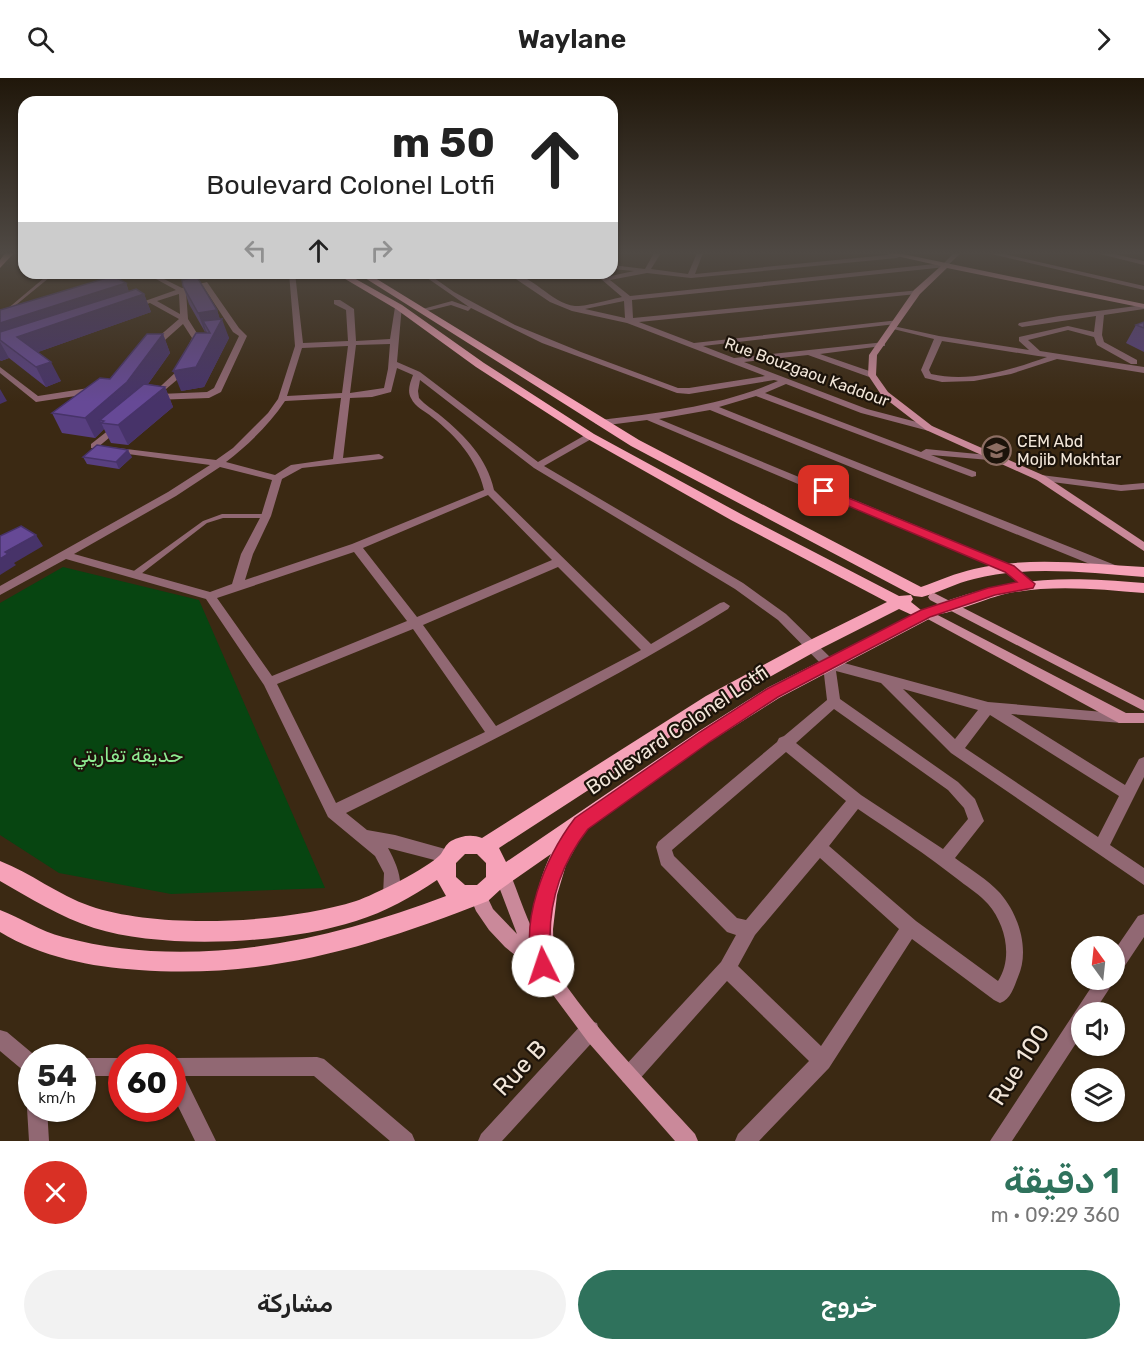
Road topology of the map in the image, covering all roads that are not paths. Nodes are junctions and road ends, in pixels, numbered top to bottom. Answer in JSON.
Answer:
{"nodes":[{"id":1,"x":17,"y":303,"type":"edge"},
{"id":2,"x":146,"y":303,"type":"edge"},
{"id":3,"x":154,"y":303,"type":"edge"},
{"id":4,"x":183,"y":303,"type":"edge"},
{"id":5,"x":219,"y":303,"type":"edge"},
{"id":6,"x":294,"y":303,"type":"edge"},
{"id":7,"x":338,"y":303,"type":"edge"},
{"id":8,"x":391,"y":303,"type":"edge"},
{"id":9,"x":411,"y":303,"type":"edge"},
{"id":10,"x":468,"y":303,"type":"edge"},
{"id":11,"x":559,"y":303,"type":"edge"},
{"id":12,"x":606,"y":303,"type":"edge"},
{"id":13,"x":628,"y":303,"type":"edge"},
{"id":14,"x":812,"y":303,"type":"edge"},
{"id":15,"x":910,"y":303,"type":"edge"},
{"id":16,"x":1128,"y":303,"type":"edge"},
{"id":17,"x":1144,"y":306,"type":"edge"},
{"id":18,"x":399,"y":307,"type":"junction"},
{"id":19,"x":129,"y":308,"type":"edge"},
{"id":20,"x":575,"y":309,"type":"junction"},
{"id":21,"x":423,"y":310,"type":"junction"},
{"id":22,"x":1100,"y":313,"type":"junction"},
{"id":23,"x":0,"y":317,"type":"edge"},
{"id":24,"x":184,"y":319,"type":"junction"},
{"id":25,"x":629,"y":321,"type":"junction"},
{"id":26,"x":894,"y":325,"type":"junction"},
{"id":27,"x":1022,"y":325,"type":"dead end"},
{"id":28,"x":236,"y":330,"type":"junction"},
{"id":29,"x":226,"y":332,"type":"dead end"},
{"id":30,"x":1098,"y":335,"type":"junction"},
{"id":31,"x":206,"y":336,"type":"edge"},
{"id":32,"x":196,"y":338,"type":"junction"},
{"id":33,"x":939,"y":338,"type":"junction"},
{"id":34,"x":393,"y":341,"type":"junction"},
{"id":35,"x":351,"y":343,"type":"junction"},
{"id":36,"x":882,"y":344,"type":"junction"},
{"id":37,"x":694,"y":345,"type":"junction"},
{"id":38,"x":298,"y":346,"type":"junction"},
{"id":39,"x":149,"y":350,"type":"edge"},
{"id":40,"x":804,"y":351,"type":"junction"},
{"id":41,"x":1038,"y":354,"type":"junction"},
{"id":42,"x":1057,"y":356,"type":"junction"},
{"id":43,"x":1144,"y":360,"type":"edge"},
{"id":44,"x":733,"y":361,"type":"junction"},
{"id":45,"x":1134,"y":362,"type":"junction"},
{"id":46,"x":394,"y":364,"type":"junction"},
{"id":47,"x":1121,"y":366,"type":"junction"},
{"id":48,"x":0,"y":369,"type":"edge"},
{"id":49,"x":1144,"y":370,"type":"edge"},
{"id":50,"x":417,"y":374,"type":"junction"},
{"id":51,"x":637,"y":375,"type":"junction"},
{"id":52,"x":872,"y":375,"type":"junction"},
{"id":53,"x":775,"y":377,"type":"junction"},
{"id":54,"x":785,"y":381,"type":"junction"},
{"id":55,"x":103,"y":388,"type":"edge"},
{"id":56,"x":759,"y":394,"type":"junction"},
{"id":57,"x":345,"y":395,"type":"junction"},
{"id":58,"x":152,"y":397,"type":"junction"},
{"id":59,"x":282,"y":399,"type":"junction"},
{"id":60,"x":144,"y":404,"type":"edge"},
{"id":61,"x":714,"y":408,"type":"junction"},
{"id":62,"x":647,"y":417,"type":"junction"},
{"id":63,"x":127,"y":418,"type":"edge"},
{"id":64,"x":600,"y":423,"type":"junction"},
{"id":65,"x":929,"y":428,"type":"junction"},
{"id":66,"x":590,"y":436,"type":"junction"},
{"id":67,"x":907,"y":450,"type":"junction"},
{"id":68,"x":379,"y":457,"type":"dead end"},
{"id":69,"x":998,"y":459,"type":"junction"},
{"id":70,"x":338,"y":461,"type":"junction"},
{"id":71,"x":218,"y":463,"type":"junction"},
{"id":72,"x":537,"y":466,"type":"junction"},
{"id":73,"x":972,"y":474,"type":"dead end"},
{"id":74,"x":278,"y":478,"type":"junction"},
{"id":75,"x":1041,"y":478,"type":"junction"},
{"id":76,"x":1144,"y":486,"type":"edge"},
{"id":77,"x":489,"y":491,"type":"junction"},
{"id":78,"x":266,"y":516,"type":"junction"},
{"id":79,"x":356,"y":547,"type":"junction"},
{"id":80,"x":1144,"y":548,"type":"edge"},
{"id":81,"x":65,"y":555,"type":"junction"},
{"id":82,"x":561,"y":561,"type":"junction"},
{"id":83,"x":1010,"y":569,"type":"junction"},
{"id":84,"x":1118,"y":570,"type":"junction"},
{"id":85,"x":1144,"y":572,"type":"edge"},
{"id":86,"x":134,"y":575,"type":"junction"},
{"id":87,"x":1029,"y":584,"type":"junction"},
{"id":88,"x":237,"y":587,"type":"junction"},
{"id":89,"x":1144,"y":588,"type":"edge"},
{"id":90,"x":0,"y":591,"type":"edge"},
{"id":91,"x":210,"y":596,"type":"junction"},
{"id":92,"x":923,"y":604,"type":"junction"},
{"id":93,"x":724,"y":606,"type":"dead end"},
{"id":94,"x":415,"y":623,"type":"junction"},
{"id":95,"x":812,"y":646,"type":"junction"},
{"id":96,"x":650,"y":651,"type":"junction"},
{"id":97,"x":829,"y":664,"type":"junction"},
{"id":98,"x":886,"y":681,"type":"junction"},
{"id":99,"x":269,"y":682,"type":"junction"},
{"id":100,"x":834,"y":702,"type":"junction"},
{"id":101,"x":1144,"y":706,"type":"edge"},
{"id":102,"x":988,"y":707,"type":"junction"},
{"id":103,"x":1144,"y":718,"type":"edge"},
{"id":104,"x":1124,"y":719,"type":"junction"},
{"id":105,"x":495,"y":734,"type":"junction"},
{"id":106,"x":784,"y":742,"type":"junction"},
{"id":107,"x":956,"y":749,"type":"junction"},
{"id":108,"x":1144,"y":764,"type":"edge"},
{"id":109,"x":1128,"y":794,"type":"junction"},
{"id":110,"x":856,"y":801,"type":"junction"},
{"id":111,"x":333,"y":812,"type":"junction"},
{"id":112,"x":581,"y":823,"type":"junction"},
{"id":113,"x":366,"y":837,"type":"junction"},
{"id":114,"x":484,"y":847,"type":"junction"},
{"id":115,"x":1101,"y":847,"type":"junction"},
{"id":116,"x":819,"y":848,"type":"junction"},
{"id":117,"x":449,"y":859,"type":"junction"},
{"id":118,"x":945,"y":859,"type":"junction"},
{"id":119,"x":0,"y":870,"type":"edge"},
{"id":120,"x":498,"y":874,"type":"junction"},
{"id":121,"x":1144,"y":877,"type":"edge"},
{"id":122,"x":475,"y":894,"type":"junction"},
{"id":123,"x":391,"y":896,"type":"junction"},
{"id":124,"x":0,"y":920,"type":"edge"},
{"id":125,"x":1144,"y":922,"type":"edge"},
{"id":126,"x":910,"y":927,"type":"junction"},
{"id":127,"x":749,"y":929,"type":"junction"},
{"id":128,"x":1125,"y":950,"type":"edge"},
{"id":129,"x":543,"y":966,"type":"junction"},
{"id":130,"x":727,"y":968,"type":"junction"},
{"id":131,"x":590,"y":1030,"type":"junction"},
{"id":132,"x":1071,"y":1034,"type":"edge"},
{"id":133,"x":0,"y":1039,"type":"edge"},
{"id":134,"x":18,"y":1054,"type":"edge"},
{"id":135,"x":822,"y":1061,"type":"junction"},
{"id":136,"x":186,"y":1067,"type":"edge"},
{"id":137,"x":630,"y":1075,"type":"junction"},
{"id":138,"x":186,"y":1101,"type":"edge"},
{"id":139,"x":38,"y":1122,"type":"edge"},
{"id":140,"x":39,"y":1141,"type":"edge"},
{"id":141,"x":206,"y":1141,"type":"edge"},
{"id":142,"x":405,"y":1141,"type":"edge"},
{"id":143,"x":488,"y":1141,"type":"edge"},
{"id":144,"x":688,"y":1141,"type":"edge"},
{"id":145,"x":744,"y":1141,"type":"edge"},
{"id":146,"x":1000,"y":1141,"type":"edge"}],
"edges":[{"from":1,"to":23,"type":"lane"},
{"from":2,"to":19,"type":"street"},
{"from":3,"to":24,"type":"street"},
{"from":4,"to":24,"type":"street"},
{"from":5,"to":28,"type":"street"},
{"from":6,"to":38,"type":"street"},
{"from":7,"to":35,"type":"street"},
{"from":8,"to":18,"type":"main road"},
{"from":9,"to":21,"type":"main road"},
{"from":10,"to":51,"type":"street"},
{"from":11,"to":20,"type":"street","name":"Rue Bouzgaou Kaddour"},
{"from":12,"to":20,"type":"street"},
{"from":13,"to":25,"type":"street"},
{"from":14,"to":25,"type":"street"},
{"from":15,"to":26,"type":"street"},
{"from":16,"to":17,"type":"street"},
{"from":17,"to":22,"type":"street"},
{"from":18,"to":34,"type":"street"},
{"from":18,"to":66,"type":"main road"},
{"from":20,"to":25,"type":"street","name":"Rue Bouzgaou Kaddour"},
{"from":21,"to":51,"type":"street"},
{"from":21,"to":64,"type":"main road"},
{"from":22,"to":27,"type":"street"},
{"from":22,"to":30,"type":"street"},
{"from":24,"to":32,"type":"street"},
{"from":24,"to":39,"type":"street"},
{"from":25,"to":37,"type":"street","name":"Rue Bouzgaou Kaddour"},
{"from":26,"to":33,"type":"street"},
{"from":26,"to":36,"type":"street"},
{"from":26,"to":37,"type":"street"},
{"from":28,"to":29,"type":"street"},
{"from":28,"to":58,"type":"street"},
{"from":30,"to":41,"type":"street"},
{"from":30,"to":45,"type":"street"},
{"from":31,"to":32,"type":"street"},
{"from":32,"to":58,"type":"street"},
{"from":33,"to":41,"type":"street"},
{"from":33,"to":42,"type":"street"},
{"from":34,"to":35,"type":"street"},
{"from":34,"to":46,"type":"street"},
{"from":35,"to":38,"type":"street"},
{"from":35,"to":57,"type":"street"},
{"from":36,"to":40,"type":"street"},
{"from":36,"to":52,"type":"street"},
{"from":37,"to":44,"type":"street","name":"Rue Bouzgaou Kaddour"},
{"from":38,"to":59,"type":"street"},
{"from":40,"to":44,"type":"street"},
{"from":40,"to":52,"type":"street"},
{"from":41,"to":42,"type":"street"},
{"from":42,"to":47,"type":"street"},
{"from":43,"to":45,"type":"street"},
{"from":44,"to":53,"type":"street","name":"Rue Bouzgaou Kaddour"},
{"from":45,"to":47,"type":"street"},
{"from":46,"to":50,"type":"street"},
{"from":46,"to":57,"type":"street"},
{"from":47,"to":49,"type":"street"},
{"from":48,"to":55,"type":"street"},
{"from":50,"to":72,"type":"street"},
{"from":50,"to":77,"type":"street"},
{"from":51,"to":53,"type":"street"},
{"from":52,"to":65,"type":"street"},
{"from":53,"to":54,"type":"street","name":"Rue Bouzgaou Kaddour"},
{"from":54,"to":56,"type":"street"},
{"from":54,"to":65,"type":"street","name":"Rue Bouzgaou Kaddour"},
{"from":56,"to":61,"type":"street"},
{"from":56,"to":67,"type":"street"},
{"from":57,"to":59,"type":"street"},
{"from":57,"to":70,"type":"street"},
{"from":58,"to":60,"type":"street"},
{"from":59,"to":71,"type":"street"},
{"from":61,"to":62,"type":"street"},
{"from":61,"to":84,"type":"street"},
{"from":62,"to":64,"type":"street"},
{"from":62,"to":83,"type":"street"},
{"from":63,"to":71,"type":"street"},
{"from":64,"to":92,"type":"main road"},
{"from":65,"to":69,"type":"street"},
{"from":66,"to":72,"type":"street"},
{"from":66,"to":92,"type":"main road"},
{"from":67,"to":69,"type":"street"},
{"from":67,"to":73,"type":"street"},
{"from":68,"to":70,"type":"street"},
{"from":69,"to":75,"type":"street"},
{"from":70,"to":74,"type":"street"},
{"from":71,"to":74,"type":"street"},
{"from":71,"to":81,"type":"street"},
{"from":72,"to":95,"type":"street"},
{"from":74,"to":78,"type":"street"},
{"from":75,"to":76,"type":"street"},
{"from":75,"to":80,"type":"street"},
{"from":77,"to":79,"type":"street"},
{"from":77,"to":82,"type":"street"},
{"from":78,"to":86,"type":"lane"},
{"from":78,"to":88,"type":"street"},
{"from":79,"to":88,"type":"street"},
{"from":79,"to":94,"type":"street"},
{"from":81,"to":86,"type":"street"},
{"from":81,"to":90,"type":"street"},
{"from":82,"to":94,"type":"street"},
{"from":82,"to":96,"type":"street"},
{"from":83,"to":84,"type":"main road"},
{"from":83,"to":87,"type":"street"},
{"from":83,"to":92,"type":"main road"},
{"from":84,"to":85,"type":"main road"},
{"from":86,"to":91,"type":"street"},
{"from":87,"to":89,"type":"main road"},
{"from":87,"to":92,"type":"main road"},
{"from":88,"to":91,"type":"street"},
{"from":91,"to":99,"type":"street"},
{"from":92,"to":95,"type":"main road","name":"Boulevard Colonel Lotfi"},
{"from":92,"to":97,"type":"main road","name":"Boulevard Colonel Lotfi"},
{"from":92,"to":101,"type":"street"},
{"from":92,"to":104,"type":"street"},
{"from":93,"to":96,"type":"street"},
{"from":94,"to":99,"type":"street"},
{"from":94,"to":105,"type":"street"},
{"from":95,"to":97,"type":"street"},
{"from":95,"to":114,"type":"main road","name":"Boulevard Colonel Lotfi"},
{"from":96,"to":105,"type":"street"},
{"from":97,"to":98,"type":"street"},
{"from":97,"to":100,"type":"street"},
{"from":97,"to":112,"type":"main road","name":"Boulevard Colonel Lotfi"},
{"from":98,"to":102,"type":"street"},
{"from":98,"to":107,"type":"street"},
{"from":99,"to":111,"type":"street"},
{"from":100,"to":106,"type":"street"},
{"from":100,"to":118,"type":"street"},
{"from":102,"to":104,"type":"street"},
{"from":102,"to":107,"type":"street"},
{"from":102,"to":109,"type":"street"},
{"from":103,"to":104,"type":"street"},
{"from":105,"to":111,"type":"street"},
{"from":106,"to":110,"type":"street"},
{"from":106,"to":127,"type":"street"},
{"from":107,"to":115,"type":"street"},
{"from":108,"to":109,"type":"street"},
{"from":109,"to":115,"type":"street"},
{"from":110,"to":116,"type":"street"},
{"from":110,"to":118,"type":"street"},
{"from":111,"to":113,"type":"street"},
{"from":112,"to":120,"type":"main road","name":"Boulevard Colonel Lotfi"},
{"from":112,"to":129,"type":"main road"},
{"from":113,"to":117,"type":"street"},
{"from":113,"to":123,"type":"street"},
{"from":114,"to":117,"type":"main road"},
{"from":114,"to":120,"type":"main road"},
{"from":115,"to":121,"type":"street"},
{"from":116,"to":126,"type":"street"},
{"from":116,"to":127,"type":"street"},
{"from":117,"to":122,"type":"main road"},
{"from":117,"to":123,"type":"main road"},
{"from":118,"to":126,"type":"street"},
{"from":119,"to":123,"type":"main road"},
{"from":120,"to":122,"type":"main road"},
{"from":120,"to":129,"type":"street"},
{"from":122,"to":124,"type":"main road"},
{"from":122,"to":129,"type":"street"},
{"from":125,"to":128,"type":"street"},
{"from":126,"to":135,"type":"street"},
{"from":127,"to":130,"type":"street"},
{"from":129,"to":131,"type":"street"},
{"from":130,"to":135,"type":"street"},
{"from":130,"to":137,"type":"street"},
{"from":131,"to":137,"type":"street"},
{"from":131,"to":143,"type":"street","name":"Rue B"},
{"from":132,"to":146,"type":"street","name":"Rue 100"},
{"from":133,"to":134,"type":"street"},
{"from":135,"to":145,"type":"street"},
{"from":136,"to":142,"type":"street"},
{"from":137,"to":144,"type":"street"},
{"from":138,"to":141,"type":"street"},
{"from":139,"to":140,"type":"street"}]}
